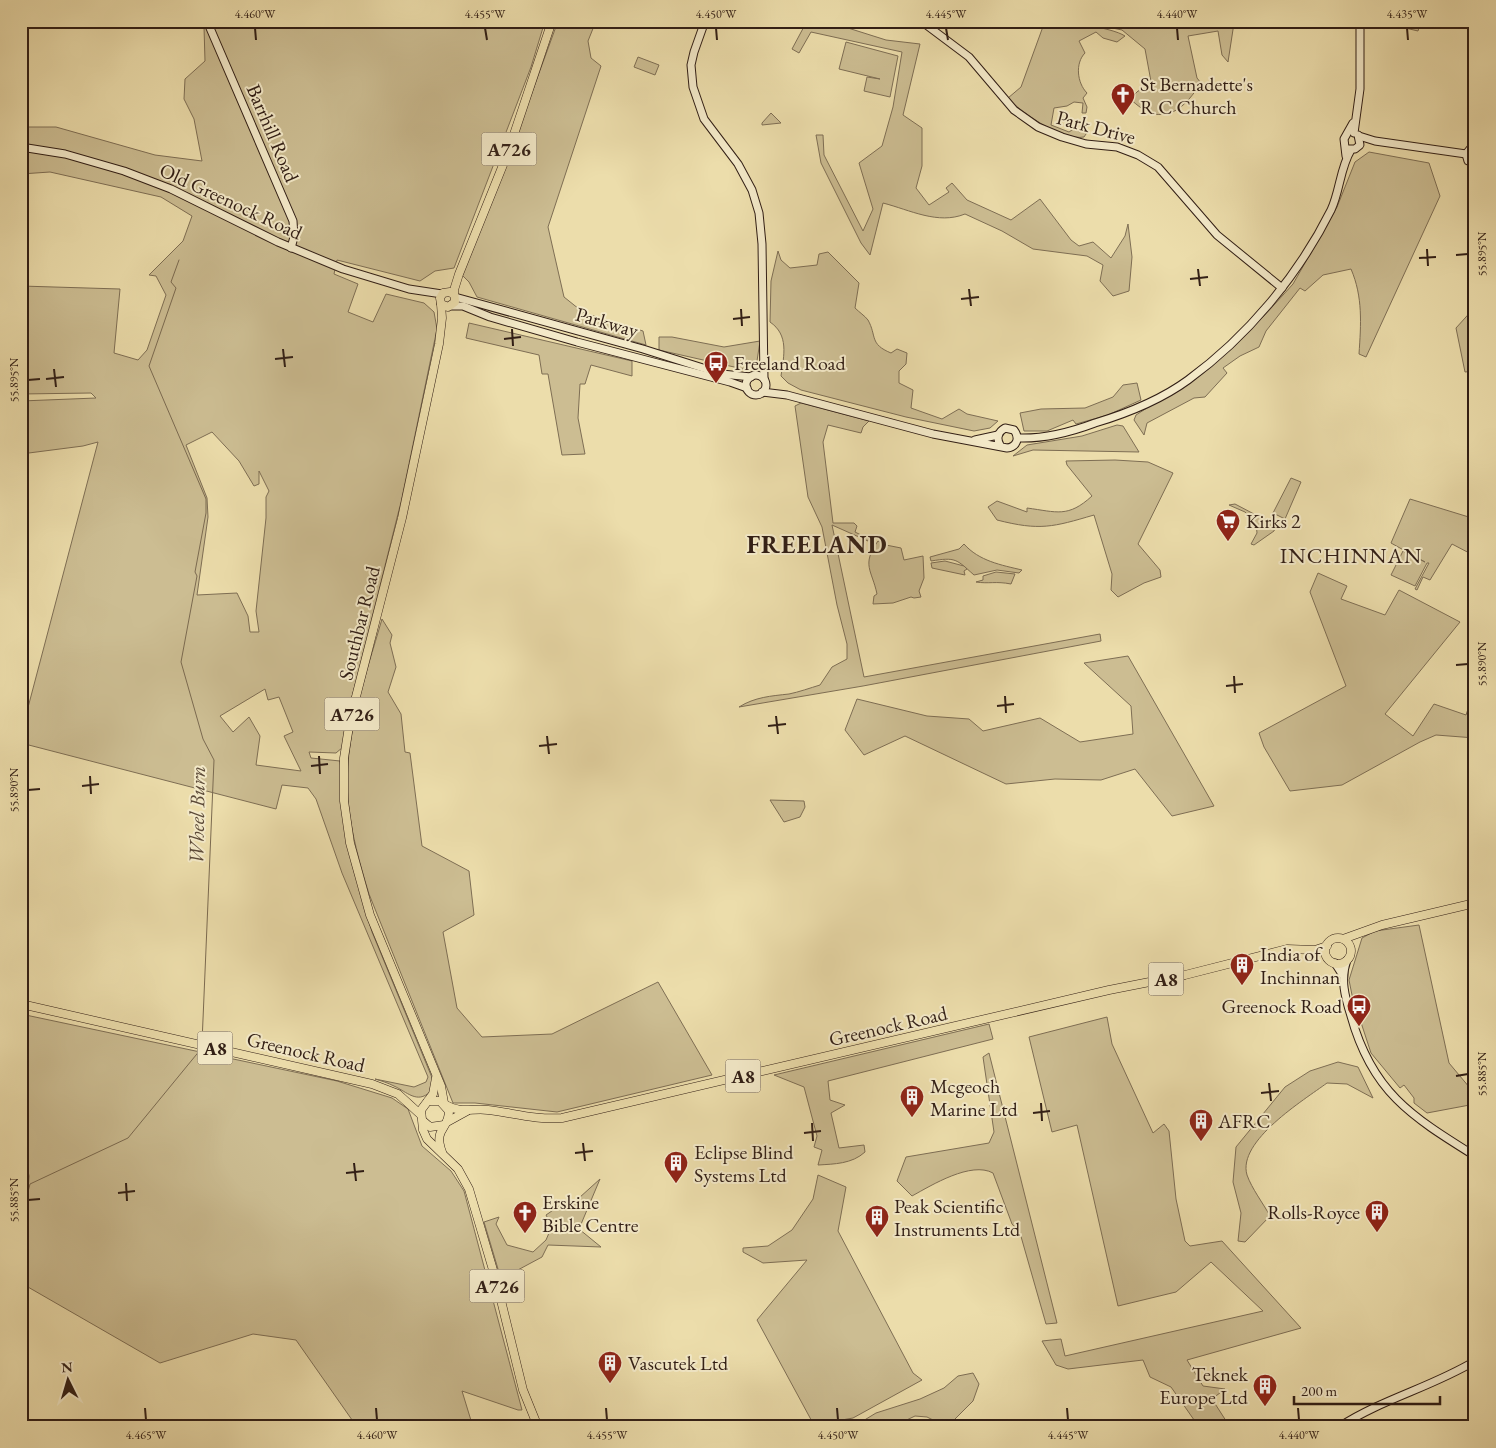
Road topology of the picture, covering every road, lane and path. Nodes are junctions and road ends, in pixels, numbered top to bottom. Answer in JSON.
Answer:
{"nodes":[{"id":1,"x":207,"y":21,"type":"edge"},
{"id":2,"x":552,"y":21,"type":"edge"},
{"id":3,"x":705,"y":21,"type":"edge"},
{"id":4,"x":921,"y":21,"type":"edge"},
{"id":5,"x":1360,"y":21,"type":"edge"},
{"id":6,"x":1355,"y":136,"type":"junction"},
{"id":7,"x":21,"y":146,"type":"edge"},
{"id":8,"x":1349,"y":148,"type":"junction"},
{"id":9,"x":1475,"y":148,"type":"edge"},
{"id":10,"x":1466,"y":154,"type":"junction"},
{"id":11,"x":1475,"y":163,"type":"edge"},
{"id":12,"x":291,"y":248,"type":"junction"},
{"id":13,"x":459,"y":274,"type":"junction"},
{"id":14,"x":1282,"y":288,"type":"junction"},
{"id":15,"x":454,"y":296,"type":"junction"},
{"id":16,"x":441,"y":298,"type":"junction"},
{"id":17,"x":451,"y":306,"type":"junction"},
{"id":18,"x":439,"y":344,"type":"junction"},
{"id":19,"x":765,"y":358,"type":"junction"},
{"id":20,"x":751,"y":377,"type":"junction"},
{"id":21,"x":765,"y":380,"type":"junction"},
{"id":22,"x":747,"y":388,"type":"junction"},
{"id":23,"x":762,"y":392,"type":"junction"},
{"id":24,"x":787,"y":395,"type":"junction"},
{"id":25,"x":998,"y":435,"type":"junction"},
{"id":26,"x":1018,"y":438,"type":"junction"},
{"id":27,"x":962,"y":440,"type":"junction"},
{"id":28,"x":1000,"y":445,"type":"junction"},
{"id":29,"x":1475,"y":903,"type":"edge"},
{"id":30,"x":1359,"y":935,"type":"junction"},
{"id":31,"x":1343,"y":939,"type":"junction"},
{"id":32,"x":1327,"y":946,"type":"junction"},
{"id":33,"x":1351,"y":948,"type":"junction"},
{"id":34,"x":1315,"y":950,"type":"junction"},
{"id":35,"x":1328,"y":958,"type":"junction"},
{"id":36,"x":1347,"y":960,"type":"junction"},
{"id":37,"x":1335,"y":963,"type":"junction"},
{"id":38,"x":1342,"y":974,"type":"junction"},
{"id":39,"x":21,"y":1004,"type":"edge"},
{"id":40,"x":436,"y":1078,"type":"junction"},
{"id":41,"x":406,"y":1099,"type":"junction"},
{"id":42,"x":427,"y":1102,"type":"junction"},
{"id":43,"x":445,"y":1104,"type":"junction"},
{"id":44,"x":467,"y":1111,"type":"junction"},
{"id":45,"x":422,"y":1118,"type":"junction"},
{"id":46,"x":445,"y":1124,"type":"junction"},
{"id":47,"x":442,"y":1152,"type":"junction"},
{"id":48,"x":1475,"y":1156,"type":"edge"},
{"id":49,"x":1475,"y":1361,"type":"edge"},
{"id":50,"x":538,"y":1427,"type":"edge"},
{"id":51,"x":1340,"y":1427,"type":"edge"}],
"edges":[{"from":1,"to":12,"type":"street","name":"Barrhill Road"},
{"from":2,"to":13,"type":"main road","number":"A726"},
{"from":3,"to":19,"type":"street"},
{"from":4,"to":14,"type":"street","name":"Park Drive"},
{"from":5,"to":6,"type":"street"},
{"from":6,"to":8,"type":"street"},
{"from":6,"to":8,"type":"street"},
{"from":6,"to":10,"type":"street"},
{"from":7,"to":12,"type":"street","name":"Old Greenock Road"},
{"from":8,"to":14,"type":"street"},
{"from":9,"to":10,"type":"street"},
{"from":10,"to":11,"type":"street"},
{"from":12,"to":16,"type":"street","name":"Old Greenock Road"},
{"from":13,"to":15,"type":"main road","number":"A726"},
{"from":13,"to":16,"type":"main road","number":"A726"},
{"from":14,"to":26,"type":"street"},
{"from":15,"to":16,"type":"main road"},
{"from":15,"to":17,"type":"main road","name":"Southbar Road"},
{"from":15,"to":20,"type":"street","name":"Parkway"},
{"from":16,"to":17,"type":"main road"},
{"from":16,"to":18,"type":"main road","name":"Southbar Road","number":"A726"},
{"from":17,"to":18,"type":"main road","name":"Southbar Road","number":"A726"},
{"from":17,"to":22,"type":"street","name":"Parkway"},
{"from":18,"to":40,"type":"main road","name":"Southbar Road","number":"A726"},
{"from":19,"to":20,"type":"street"},
{"from":19,"to":21,"type":"street"},
{"from":20,"to":21,"type":"street"},
{"from":20,"to":22,"type":"street"},
{"from":21,"to":23,"type":"street"},
{"from":21,"to":24,"type":"street"},
{"from":22,"to":23,"type":"street"},
{"from":23,"to":24,"type":"street"},
{"from":24,"to":27,"type":"street"},
{"from":25,"to":26,"type":"street"},
{"from":25,"to":27,"type":"street"},
{"from":25,"to":28,"type":"street"},
{"from":26,"to":28,"type":"street"},
{"from":27,"to":28,"type":"street"},
{"from":29,"to":30,"type":"main road","number":"A8"},
{"from":30,"to":31,"type":"main road","number":"A8"},
{"from":30,"to":33,"type":"main road"},
{"from":31,"to":32,"type":"main road","number":"A8"},
{"from":31,"to":33,"type":"main road"},
{"from":32,"to":34,"type":"main road","name":"Greenock Road","number":"A8"},
{"from":32,"to":35,"type":"main road"},
{"from":33,"to":36,"type":"main road"},
{"from":34,"to":35,"type":"main road","name":"Greenock Road","number":"A8"},
{"from":34,"to":44,"type":"main road","name":"Greenock Road","number":"A8"},
{"from":35,"to":37,"type":"main road","number":"A8"},
{"from":36,"to":37,"type":"main road"},
{"from":36,"to":38,"type":"street"},
{"from":37,"to":38,"type":"street"},
{"from":38,"to":48,"type":"street"},
{"from":39,"to":41,"type":"main road","name":"Greenock Road","number":"A8"},
{"from":40,"to":42,"type":"main road"},
{"from":40,"to":43,"type":"main road","name":"Southbar Road","number":"A726"},
{"from":41,"to":42,"type":"main road","name":"Greenock Road","number":"A8"},
{"from":41,"to":45,"type":"main road","name":"Greenock Road","number":"A8"},
{"from":42,"to":43,"type":"main road"},
{"from":42,"to":45,"type":"main road"},
{"from":43,"to":44,"type":"main road","name":"Greenock Road","number":"A8"},
{"from":43,"to":46,"type":"main road"},
{"from":44,"to":46,"type":"main road","name":"Greenock Road","number":"A8"},
{"from":45,"to":46,"type":"main road"},
{"from":45,"to":47,"type":"main road","number":"A726"},
{"from":46,"to":47,"type":"main road"},
{"from":47,"to":50,"type":"main road","number":"A726"},
{"from":49,"to":51,"type":"street"}]}
